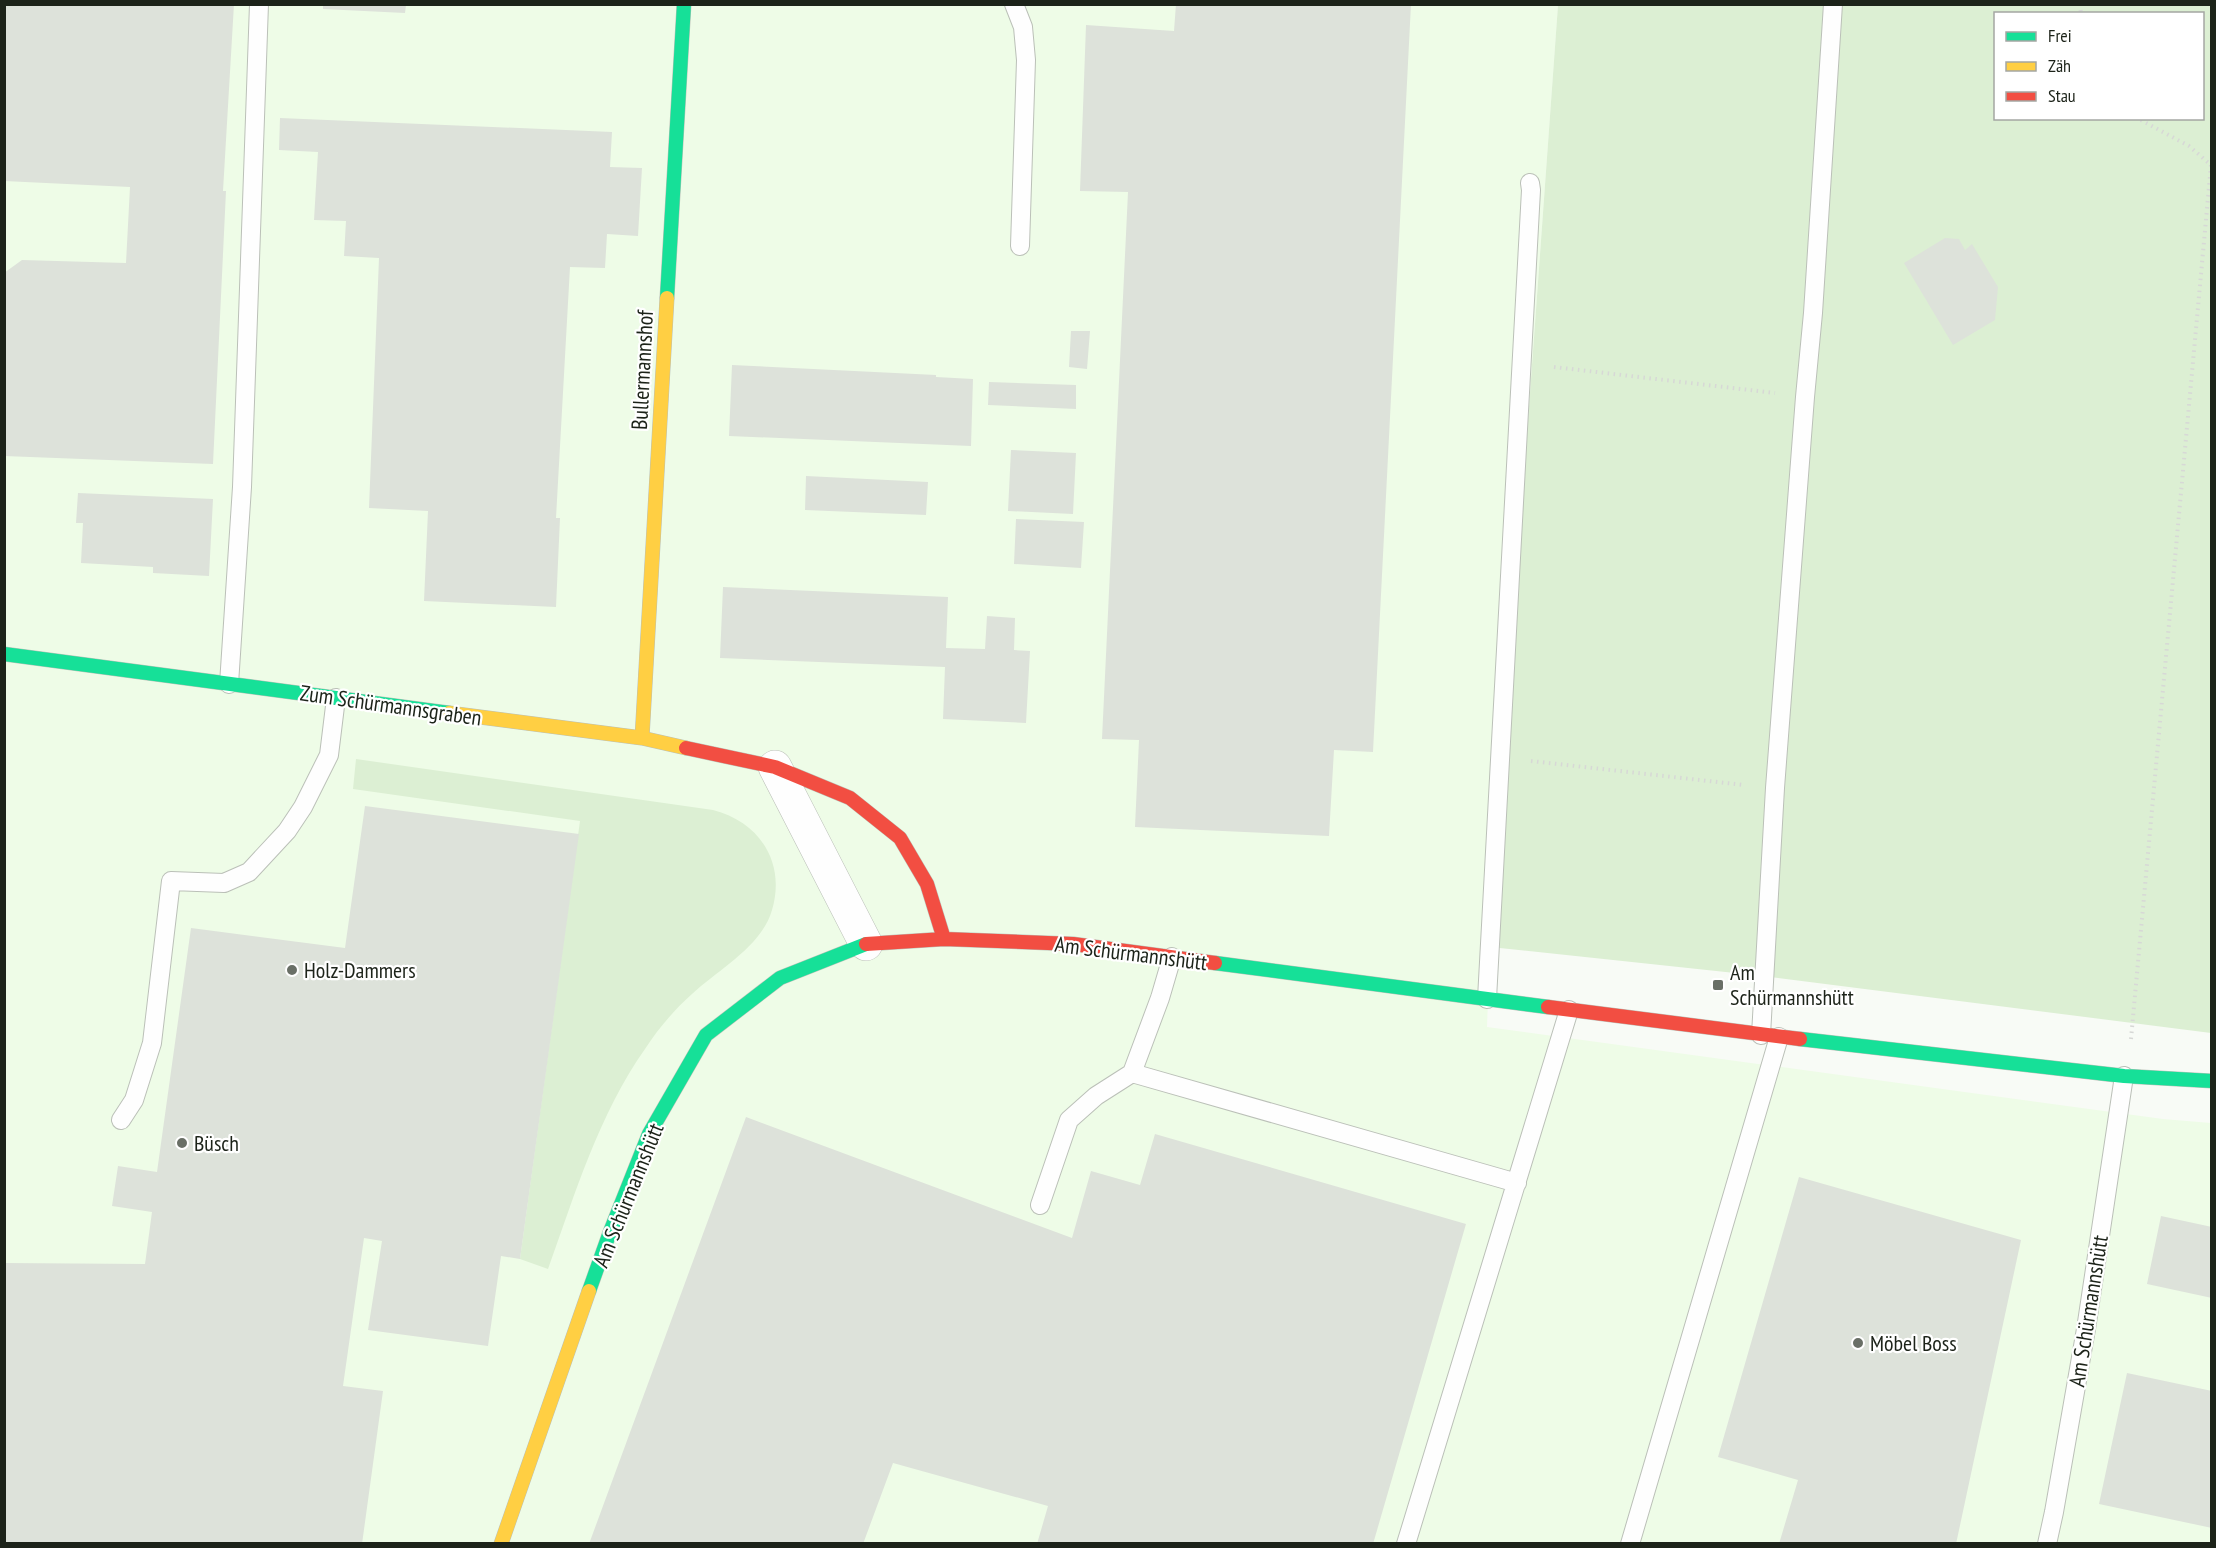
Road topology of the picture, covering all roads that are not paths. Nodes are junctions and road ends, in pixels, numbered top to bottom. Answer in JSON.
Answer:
{"nodes":[{"id":1,"x":260,"y":4,"type":"edge"},
{"id":2,"x":684,"y":4,"type":"edge"},
{"id":3,"x":1014,"y":4,"type":"edge"},
{"id":4,"x":1833,"y":4,"type":"edge"},
{"id":5,"x":1530,"y":183,"type":"dead end"},
{"id":6,"x":1020,"y":246,"type":"dead end"},
{"id":7,"x":4,"y":654,"type":"edge"},
{"id":8,"x":229,"y":684,"type":"junction"},
{"id":9,"x":336,"y":698,"type":"junction"},
{"id":10,"x":642,"y":738,"type":"junction"},
{"id":11,"x":775,"y":767,"type":"junction"},
{"id":12,"x":944,"y":939,"type":"junction"},
{"id":13,"x":866,"y":944,"type":"junction"},
{"id":14,"x":1172,"y":957,"type":"junction"},
{"id":15,"x":1487,"y":999,"type":"junction"},
{"id":16,"x":1569,"y":1010,"type":"junction"},
{"id":17,"x":1770,"y":1036,"type":"junction"},
{"id":18,"x":1132,"y":1073,"type":"junction"},
{"id":19,"x":2124,"y":1076,"type":"junction"},
{"id":20,"x":2211,"y":1081,"type":"edge"},
{"id":21,"x":121,"y":1119,"type":"dead end"},
{"id":22,"x":1517,"y":1183,"type":"junction"},
{"id":23,"x":1040,"y":1205,"type":"dead end"},
{"id":24,"x":501,"y":1544,"type":"edge"},
{"id":25,"x":1406,"y":1544,"type":"edge"},
{"id":26,"x":1630,"y":1544,"type":"edge"},
{"id":27,"x":2047,"y":1544,"type":"edge"}],
"edges":[{"from":1,"to":8,"type":"lane"},
{"from":2,"to":10,"type":"street","name":"Bullermannshof"},
{"from":3,"to":6,"type":"lane"},
{"from":4,"to":17,"type":"lane"},
{"from":5,"to":15,"type":"lane"},
{"from":7,"to":8,"type":"street","name":"Zum Schürmannsgraben"},
{"from":8,"to":9,"type":"street","name":"Zum Schürmannsgraben"},
{"from":9,"to":10,"type":"street","name":"Zum Schürmannsgraben"},
{"from":9,"to":21,"type":"lane"},
{"from":10,"to":11,"type":"street","name":"Zum Schürmannsgraben"},
{"from":11,"to":12,"type":"street","name":"Zum Schürmannsgraben"},
{"from":11,"to":13,"type":"street"},
{"from":12,"to":13,"type":"street","name":"Am Schürmannshütt"},
{"from":12,"to":14,"type":"street","name":"Am Schürmannshütt"},
{"from":13,"to":24,"type":"street","name":"Am Schürmannshütt"},
{"from":14,"to":15,"type":"street","name":"Am Schürmannshütt"},
{"from":14,"to":18,"type":"lane"},
{"from":15,"to":16,"type":"street","name":"Am Schürmannshütt"},
{"from":16,"to":17,"type":"street","name":"Am Schürmannshütt"},
{"from":16,"to":22,"type":"lane"},
{"from":17,"to":19,"type":"street","name":"Am Schürmannshütt"},
{"from":17,"to":26,"type":"lane"},
{"from":18,"to":22,"type":"lane"},
{"from":18,"to":23,"type":"lane"},
{"from":19,"to":20,"type":"street","name":"Am Schürmannshütt"},
{"from":19,"to":27,"type":"lane","name":"Am Schürmannshütt"},
{"from":22,"to":25,"type":"lane"}]}
